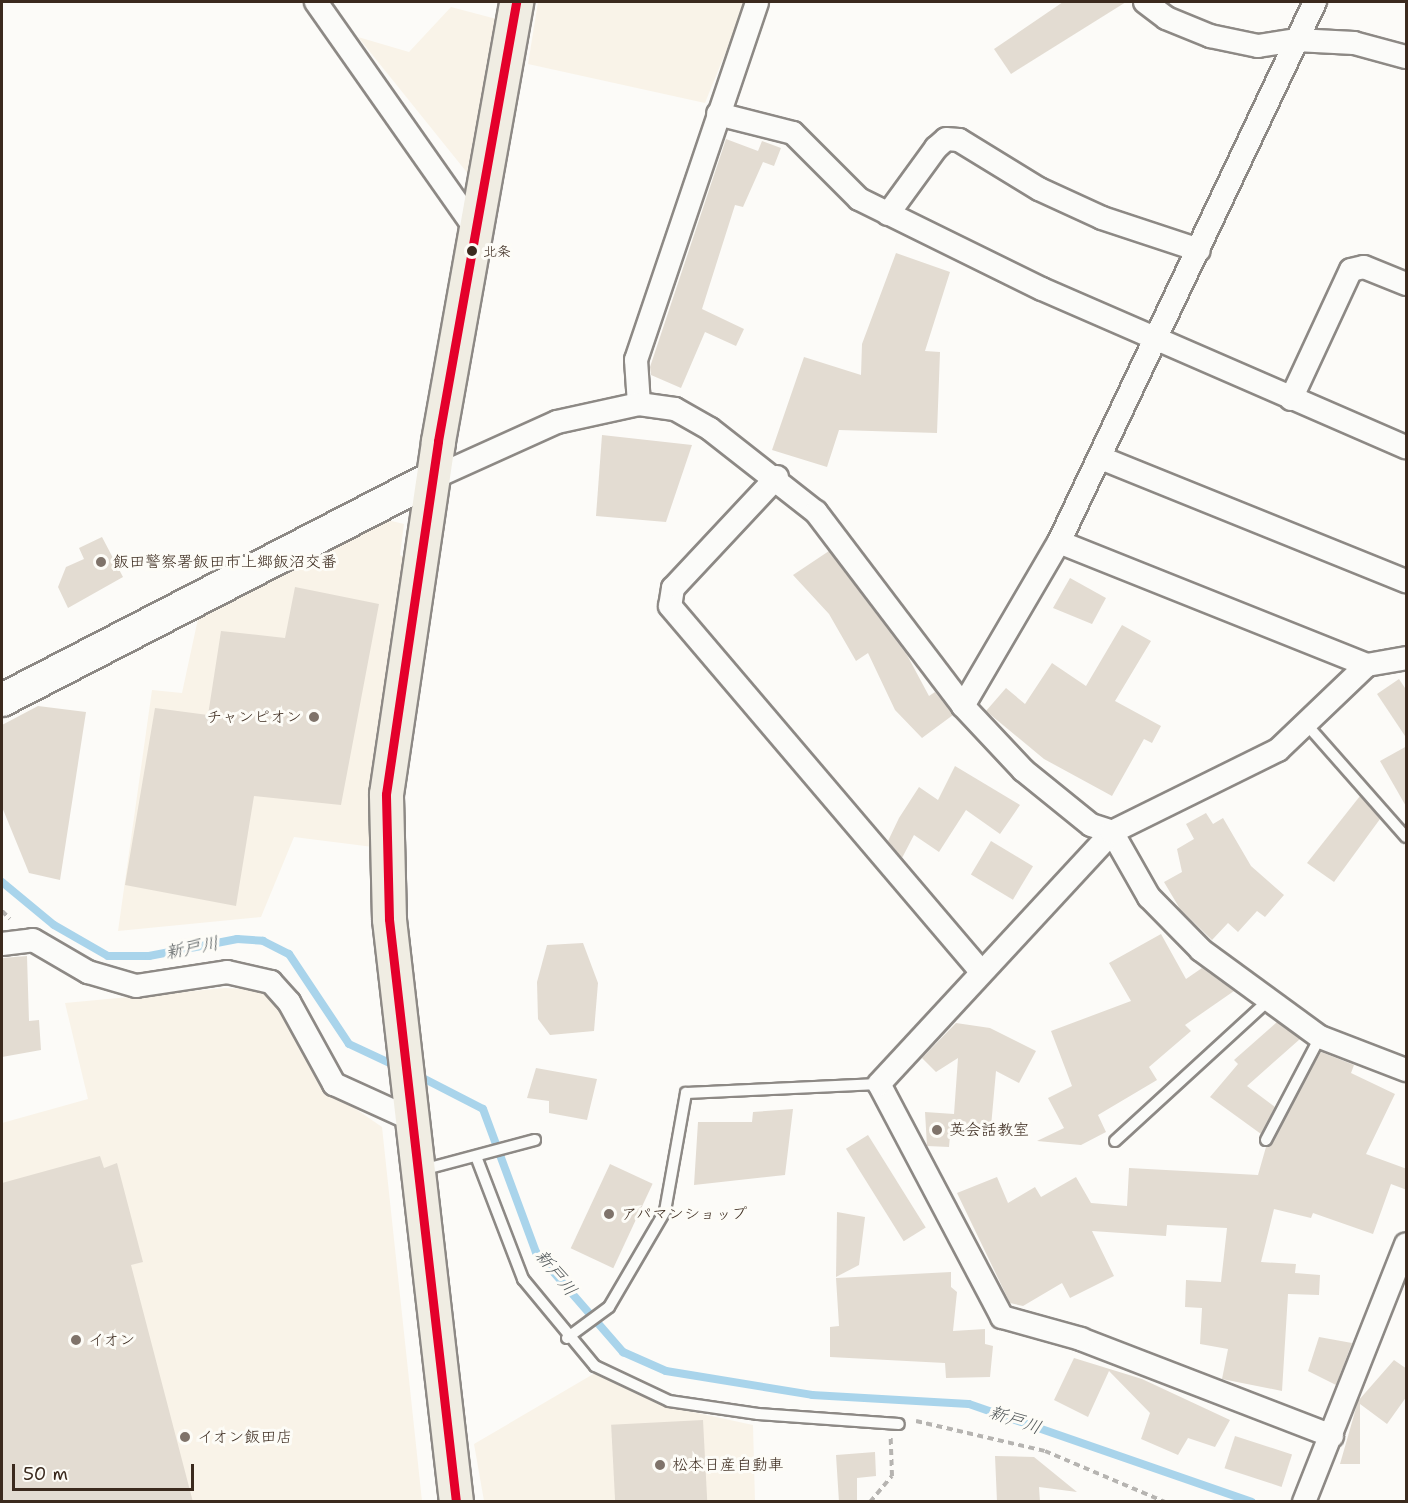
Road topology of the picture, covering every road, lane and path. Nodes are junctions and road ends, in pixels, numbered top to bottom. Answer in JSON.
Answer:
{"nodes":[{"id":1,"x":316,"y":2,"type":"edge"},
{"id":2,"x":516,"y":2,"type":"edge"},
{"id":3,"x":757,"y":2,"type":"edge"},
{"id":4,"x":1145,"y":2,"type":"edge"},
{"id":5,"x":1315,"y":2,"type":"edge"},
{"id":6,"x":1296,"y":40,"type":"junction"},
{"id":7,"x":1407,"y":57,"type":"edge"},
{"id":8,"x":718,"y":114,"type":"junction"},
{"id":9,"x":888,"y":214,"type":"junction"},
{"id":10,"x":476,"y":230,"type":"junction"},
{"id":11,"x":1199,"y":250,"type":"junction"},
{"id":12,"x":1407,"y":284,"type":"edge"},
{"id":13,"x":1158,"y":339,"type":"junction"},
{"id":14,"x":1291,"y":399,"type":"junction"},
{"id":15,"x":639,"y":404,"type":"junction"},
{"id":16,"x":1407,"y":447,"type":"edge"},
{"id":17,"x":1101,"y":458,"type":"junction"},
{"id":18,"x":777,"y":477,"type":"junction"},
{"id":19,"x":433,"y":478,"type":"junction"},
{"id":20,"x":1059,"y":542,"type":"junction"},
{"id":21,"x":1407,"y":581,"type":"edge"},
{"id":22,"x":1407,"y":658,"type":"edge"},
{"id":23,"x":1367,"y":665,"type":"junction"},
{"id":24,"x":2,"y":700,"type":"edge"},
{"id":25,"x":963,"y":706,"type":"junction"},
{"id":26,"x":1308,"y":726,"type":"junction"},
{"id":27,"x":1112,"y":832,"type":"junction"},
{"id":28,"x":1407,"y":837,"type":"edge"},
{"id":29,"x":2,"y":944,"type":"edge"},
{"id":30,"x":981,"y":971,"type":"junction"},
{"id":31,"x":1271,"y":998,"type":"junction"},
{"id":32,"x":1320,"y":1037,"type":"junction"},
{"id":33,"x":1407,"y":1070,"type":"edge"},
{"id":34,"x":879,"y":1084,"type":"junction"},
{"id":35,"x":411,"y":1111,"type":"junction"},
{"id":36,"x":535,"y":1140,"type":"dead end"},
{"id":37,"x":1266,"y":1140,"type":"dead end"},
{"id":38,"x":1115,"y":1141,"type":"dead end"},
{"id":39,"x":481,"y":1157,"type":"junction"},
{"id":40,"x":419,"y":1171,"type":"junction"},
{"id":41,"x":1407,"y":1244,"type":"edge"},
{"id":42,"x":567,"y":1338,"type":"junction"},
{"id":43,"x":899,"y":1424,"type":"junction"},
{"id":44,"x":1332,"y":1436,"type":"junction"},
{"id":45,"x":1307,"y":1496,"type":"edge"},
{"id":46,"x":456,"y":1502,"type":"edge"},
{"id":47,"x":870,"y":1502,"type":"edge"},
{"id":48,"x":1165,"y":1502,"type":"edge"}],
"edges":[{"from":1,"to":10,"type":"street"},
{"from":2,"to":10,"type":"highway"},
{"from":3,"to":8,"type":"street"},
{"from":4,"to":6,"type":"street"},
{"from":5,"to":6,"type":"street"},
{"from":6,"to":7,"type":"street"},
{"from":6,"to":11,"type":"street"},
{"from":8,"to":9,"type":"street"},
{"from":8,"to":15,"type":"street"},
{"from":9,"to":11,"type":"street"},
{"from":9,"to":13,"type":"street"},
{"from":10,"to":19,"type":"highway"},
{"from":11,"to":13,"type":"street"},
{"from":12,"to":14,"type":"street"},
{"from":13,"to":14,"type":"street"},
{"from":13,"to":17,"type":"street"},
{"from":14,"to":16,"type":"street"},
{"from":15,"to":18,"type":"street"},
{"from":15,"to":19,"type":"street"},
{"from":17,"to":20,"type":"street"},
{"from":17,"to":21,"type":"street"},
{"from":18,"to":25,"type":"street"},
{"from":18,"to":30,"type":"street"},
{"from":19,"to":24,"type":"street"},
{"from":19,"to":35,"type":"highway"},
{"from":20,"to":23,"type":"street"},
{"from":20,"to":25,"type":"street"},
{"from":22,"to":23,"type":"street"},
{"from":23,"to":26,"type":"street"},
{"from":25,"to":27,"type":"street"},
{"from":26,"to":27,"type":"street"},
{"from":26,"to":28,"type":"lane"},
{"from":27,"to":30,"type":"street"},
{"from":27,"to":31,"type":"street"},
{"from":29,"to":35,"type":"street"},
{"from":30,"to":34,"type":"street"},
{"from":31,"to":32,"type":"street"},
{"from":31,"to":38,"type":"lane"},
{"from":32,"to":33,"type":"street"},
{"from":32,"to":37,"type":"lane"},
{"from":34,"to":42,"type":"lane"},
{"from":34,"to":44,"type":"street"},
{"from":35,"to":40,"type":"highway"},
{"from":36,"to":39,"type":"lane"},
{"from":39,"to":40,"type":"lane"},
{"from":39,"to":42,"type":"lane"},
{"from":40,"to":46,"type":"highway"},
{"from":41,"to":44,"type":"street"},
{"from":42,"to":43,"type":"lane"},
{"from":43,"to":47,"type":"path"},
{"from":43,"to":48,"type":"path"},
{"from":44,"to":45,"type":"street"}]}
